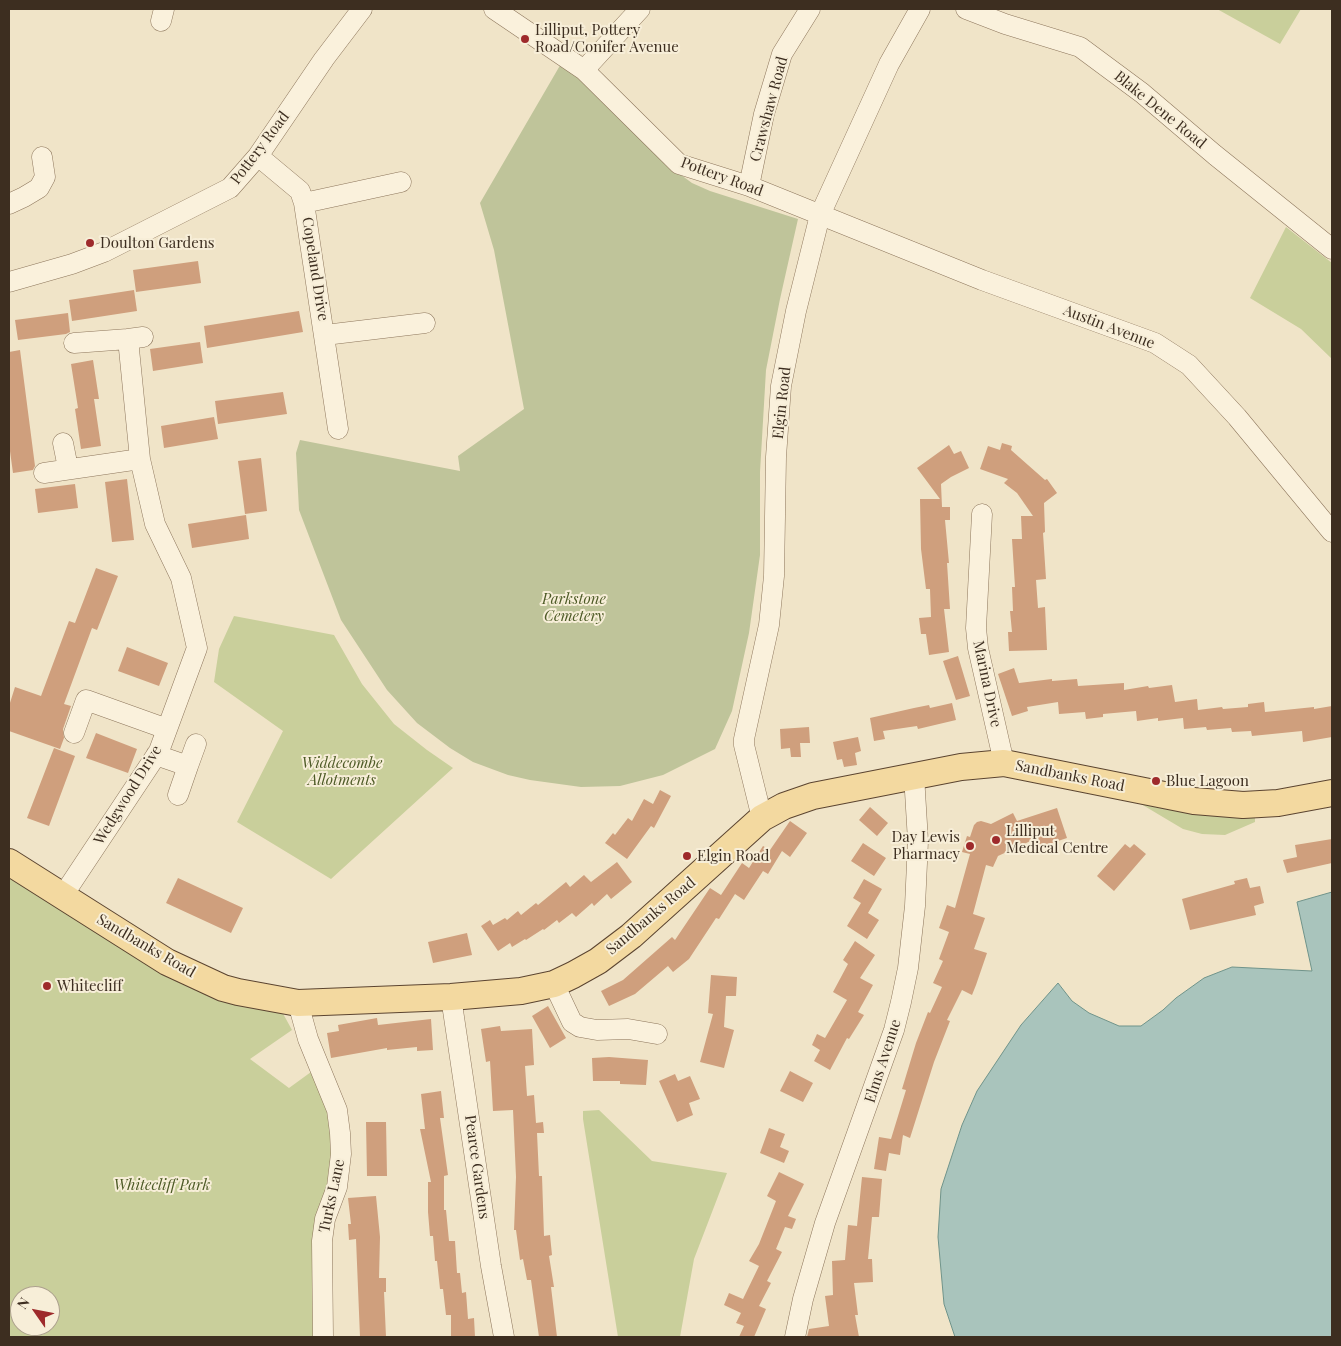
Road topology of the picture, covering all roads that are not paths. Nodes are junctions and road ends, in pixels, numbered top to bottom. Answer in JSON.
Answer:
{"nodes":[{"id":1,"x":362,"y":9,"type":"edge"},
{"id":2,"x":494,"y":9,"type":"edge"},
{"id":3,"x":640,"y":9,"type":"edge"},
{"id":4,"x":810,"y":9,"type":"edge"},
{"id":5,"x":920,"y":9,"type":"edge"},
{"id":6,"x":966,"y":9,"type":"edge"},
{"id":7,"x":584,"y":70,"type":"junction"},
{"id":8,"x":258,"y":156,"type":"junction"},
{"id":9,"x":42,"y":158,"type":"dead end"},
{"id":10,"x":401,"y":182,"type":"dead end"},
{"id":11,"x":749,"y":186,"type":"junction"},
{"id":12,"x":304,"y":202,"type":"junction"},
{"id":13,"x":9,"y":204,"type":"edge"},
{"id":14,"x":820,"y":215,"type":"junction"},
{"id":15,"x":1332,"y":249,"type":"edge"},
{"id":16,"x":9,"y":282,"type":"edge"},
{"id":17,"x":425,"y":324,"type":"dead end"},
{"id":18,"x":325,"y":335,"type":"junction"},
{"id":19,"x":74,"y":343,"type":"dead end"},
{"id":20,"x":338,"y":428,"type":"dead end"},
{"id":21,"x":63,"y":444,"type":"dead end"},
{"id":22,"x":140,"y":459,"type":"junction"},
{"id":23,"x":68,"y":468,"type":"junction"},
{"id":24,"x":44,"y":473,"type":"dead end"},
{"id":25,"x":982,"y":514,"type":"dead end"},
{"id":26,"x":1332,"y":532,"type":"edge"},
{"id":27,"x":168,"y":729,"type":"junction"},
{"id":28,"x":74,"y":733,"type":"dead end"},
{"id":29,"x":196,"y":744,"type":"dead end"},
{"id":30,"x":156,"y":755,"type":"junction"},
{"id":31,"x":1004,"y":763,"type":"junction"},
{"id":32,"x":188,"y":766,"type":"junction"},
{"id":33,"x":914,"y":775,"type":"junction"},
{"id":34,"x":1332,"y":793,"type":"edge"},
{"id":35,"x":178,"y":795,"type":"dead end"},
{"id":36,"x":762,"y":818,"type":"junction"},
{"id":37,"x":9,"y":862,"type":"edge"},
{"id":38,"x":62,"y":897,"type":"junction"},
{"id":39,"x":554,"y":984,"type":"junction"},
{"id":40,"x":450,"y":997,"type":"junction"},
{"id":41,"x":298,"y":1003,"type":"junction"},
{"id":42,"x":658,"y":1034,"type":"dead end"},
{"id":43,"x":323,"y":1337,"type":"edge"},
{"id":44,"x":504,"y":1337,"type":"edge"},
{"id":45,"x":795,"y":1337,"type":"edge"}],
"edges":[{"from":1,"to":8,"type":"street","name":"Pottery Road"},
{"from":2,"to":7,"type":"street","name":"Pottery Road"},
{"from":3,"to":7,"type":"street"},
{"from":4,"to":11,"type":"street","name":"Crawshaw Road"},
{"from":5,"to":14,"type":"street","name":"Elgin Road"},
{"from":6,"to":15,"type":"street","name":"Blake Dene Road"},
{"from":7,"to":11,"type":"street","name":"Pottery Road"},
{"from":8,"to":12,"type":"street","name":"Copeland Drive"},
{"from":8,"to":16,"type":"street","name":"Pottery Road"},
{"from":9,"to":13,"type":"street"},
{"from":10,"to":12,"type":"street","name":"Copeland Drive"},
{"from":11,"to":14,"type":"street","name":"Pottery Road"},
{"from":12,"to":18,"type":"street","name":"Copeland Drive"},
{"from":14,"to":26,"type":"street","name":"Austin Avenue"},
{"from":14,"to":36,"type":"street","name":"Elgin Road"},
{"from":17,"to":18,"type":"street","name":"Copeland Drive"},
{"from":18,"to":20,"type":"street","name":"Copeland Drive"},
{"from":19,"to":22,"type":"street","name":"Wedgwood Drive"},
{"from":21,"to":23,"type":"street"},
{"from":22,"to":23,"type":"street"},
{"from":22,"to":27,"type":"street","name":"Wedgwood Drive"},
{"from":23,"to":24,"type":"street"},
{"from":25,"to":31,"type":"street","name":"Marina Drive"},
{"from":27,"to":28,"type":"street"},
{"from":27,"to":30,"type":"street","name":"Wedgwood Drive"},
{"from":29,"to":32,"type":"street"},
{"from":30,"to":32,"type":"street"},
{"from":30,"to":38,"type":"street","name":"Wedgwood Drive"},
{"from":31,"to":33,"type":"main road","name":"Sandbanks Road"},
{"from":31,"to":34,"type":"main road","name":"Sandbanks Road"},
{"from":32,"to":35,"type":"street"},
{"from":33,"to":36,"type":"main road","name":"Sandbanks Road"},
{"from":33,"to":45,"type":"street","name":"Elms Avenue"},
{"from":36,"to":39,"type":"main road","name":"Sandbanks Road"},
{"from":37,"to":38,"type":"main road","name":"Sandbanks Road"},
{"from":38,"to":41,"type":"main road","name":"Sandbanks Road"},
{"from":39,"to":40,"type":"main road","name":"Sandbanks Road"},
{"from":39,"to":42,"type":"street"},
{"from":40,"to":41,"type":"main road","name":"Sandbanks Road"},
{"from":40,"to":44,"type":"street","name":"Pearce Gardens"},
{"from":41,"to":43,"type":"street","name":"Turks Lane"}]}
